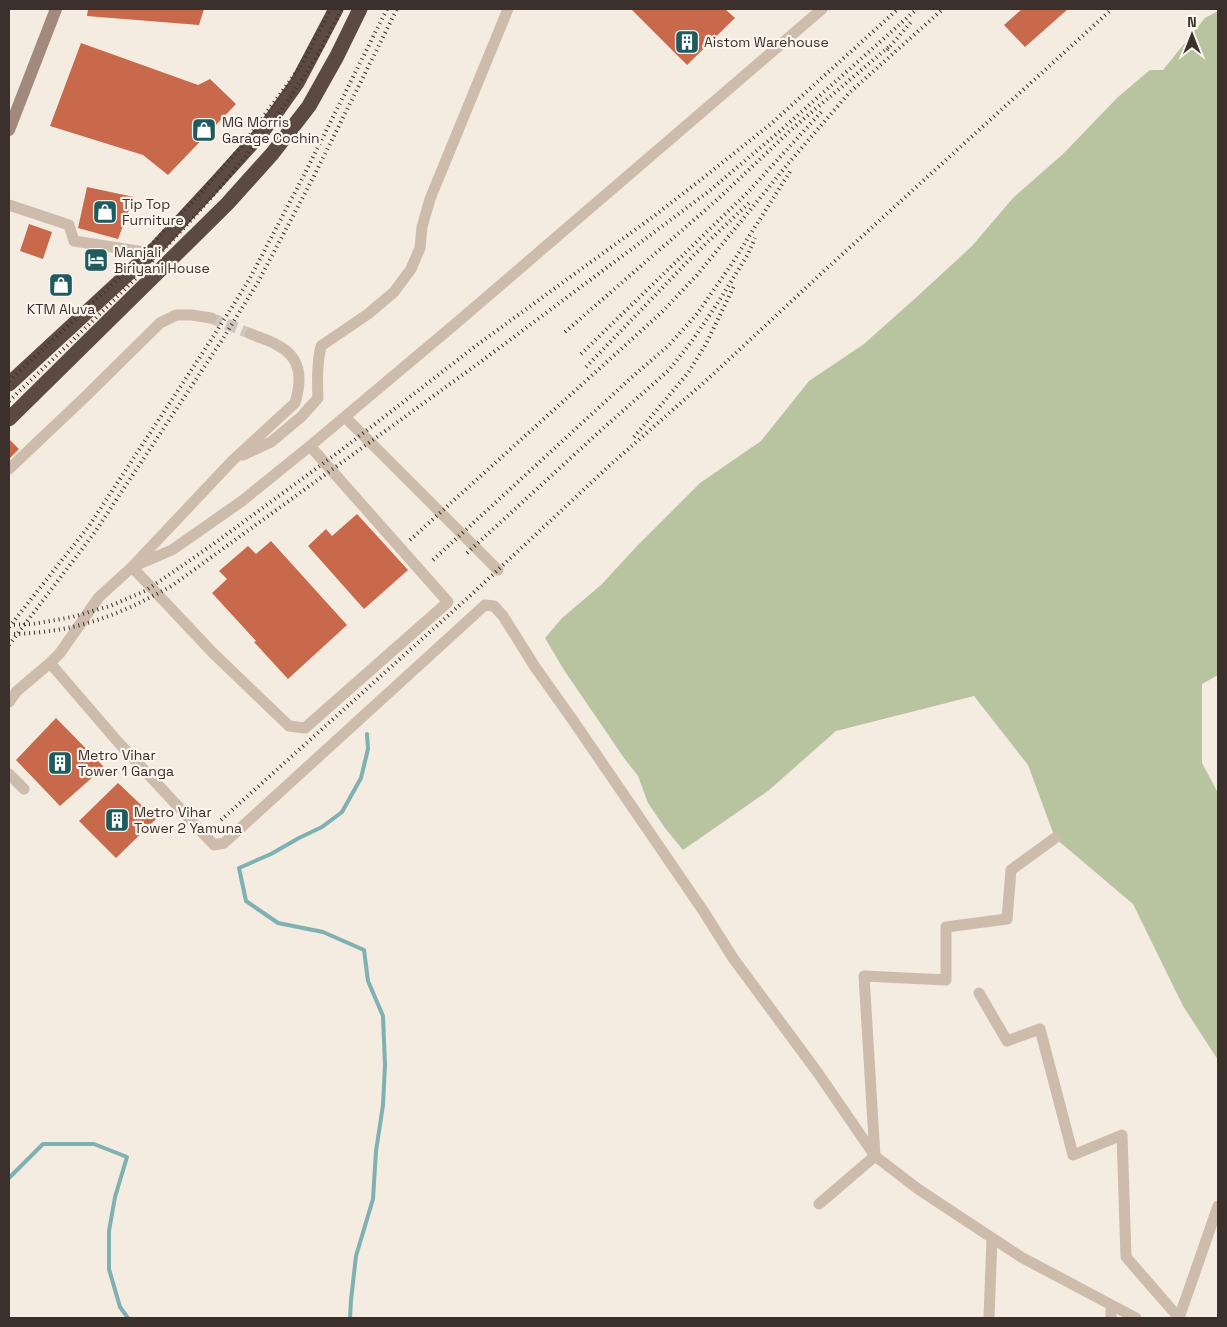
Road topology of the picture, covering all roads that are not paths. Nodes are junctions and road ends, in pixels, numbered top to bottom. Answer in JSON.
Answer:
{"nodes":[{"id":1,"x":56,"y":9,"type":"edge"},
{"id":2,"x":336,"y":9,"type":"edge"},
{"id":3,"x":360,"y":9,"type":"edge"},
{"id":4,"x":508,"y":9,"type":"edge"},
{"id":5,"x":822,"y":9,"type":"edge"},
{"id":6,"x":9,"y":130,"type":"edge"},
{"id":7,"x":9,"y":205,"type":"edge"},
{"id":8,"x":150,"y":253,"type":"junction"},
{"id":9,"x":211,"y":318,"type":"tunnel mouth"},
{"id":10,"x":251,"y":334,"type":"tunnel mouth"},
{"id":11,"x":9,"y":384,"type":"edge"},
{"id":12,"x":345,"y":417,"type":"junction"},
{"id":13,"x":9,"y":419,"type":"edge"},
{"id":14,"x":310,"y":446,"type":"junction"},
{"id":15,"x":233,"y":460,"type":"junction"},
{"id":16,"x":9,"y":469,"type":"edge"},
{"id":17,"x":132,"y":567,"type":"junction"},
{"id":18,"x":498,"y":570,"type":"dead end"},
{"id":19,"x":50,"y":663,"type":"junction"},
{"id":20,"x":9,"y":702,"type":"edge"},
{"id":21,"x":9,"y":774,"type":"edge"},
{"id":22,"x":24,"y":789,"type":"dead end"},
{"id":23,"x":1055,"y":838,"type":"dead end"},
{"id":24,"x":979,"y":993,"type":"dead end"},
{"id":25,"x":875,"y":1156,"type":"junction"},
{"id":26,"x":819,"y":1204,"type":"dead end"},
{"id":27,"x":1218,"y":1206,"type":"edge"},
{"id":28,"x":992,"y":1238,"type":"junction"},
{"id":29,"x":1110,"y":1305,"type":"junction"},
{"id":30,"x":989,"y":1318,"type":"edge"},
{"id":31,"x":1111,"y":1318,"type":"edge"},
{"id":32,"x":1136,"y":1318,"type":"edge"}],
"edges":[{"from":1,"to":6,"type":"street"},
{"from":2,"to":8,"type":"highway"},
{"from":3,"to":13,"type":"highway"},
{"from":4,"to":15,"type":"street"},
{"from":5,"to":12,"type":"street"},
{"from":7,"to":8,"type":"street"},
{"from":8,"to":11,"type":"highway"},
{"from":9,"to":16,"type":"street"},
{"from":10,"to":15,"type":"street"},
{"from":12,"to":14,"type":"street"},
{"from":12,"to":18,"type":"street"},
{"from":14,"to":17,"type":"street"},
{"from":14,"to":17,"type":"street"},
{"from":15,"to":17,"type":"street"},
{"from":17,"to":19,"type":"street"},
{"from":19,"to":20,"type":"street"},
{"from":19,"to":25,"type":"street"},
{"from":21,"to":22,"type":"street"},
{"from":23,"to":25,"type":"street"},
{"from":24,"to":27,"type":"street"},
{"from":25,"to":26,"type":"street"},
{"from":25,"to":28,"type":"street"},
{"from":28,"to":29,"type":"street"},
{"from":28,"to":30,"type":"street"},
{"from":29,"to":31,"type":"street"},
{"from":29,"to":32,"type":"street"}]}
